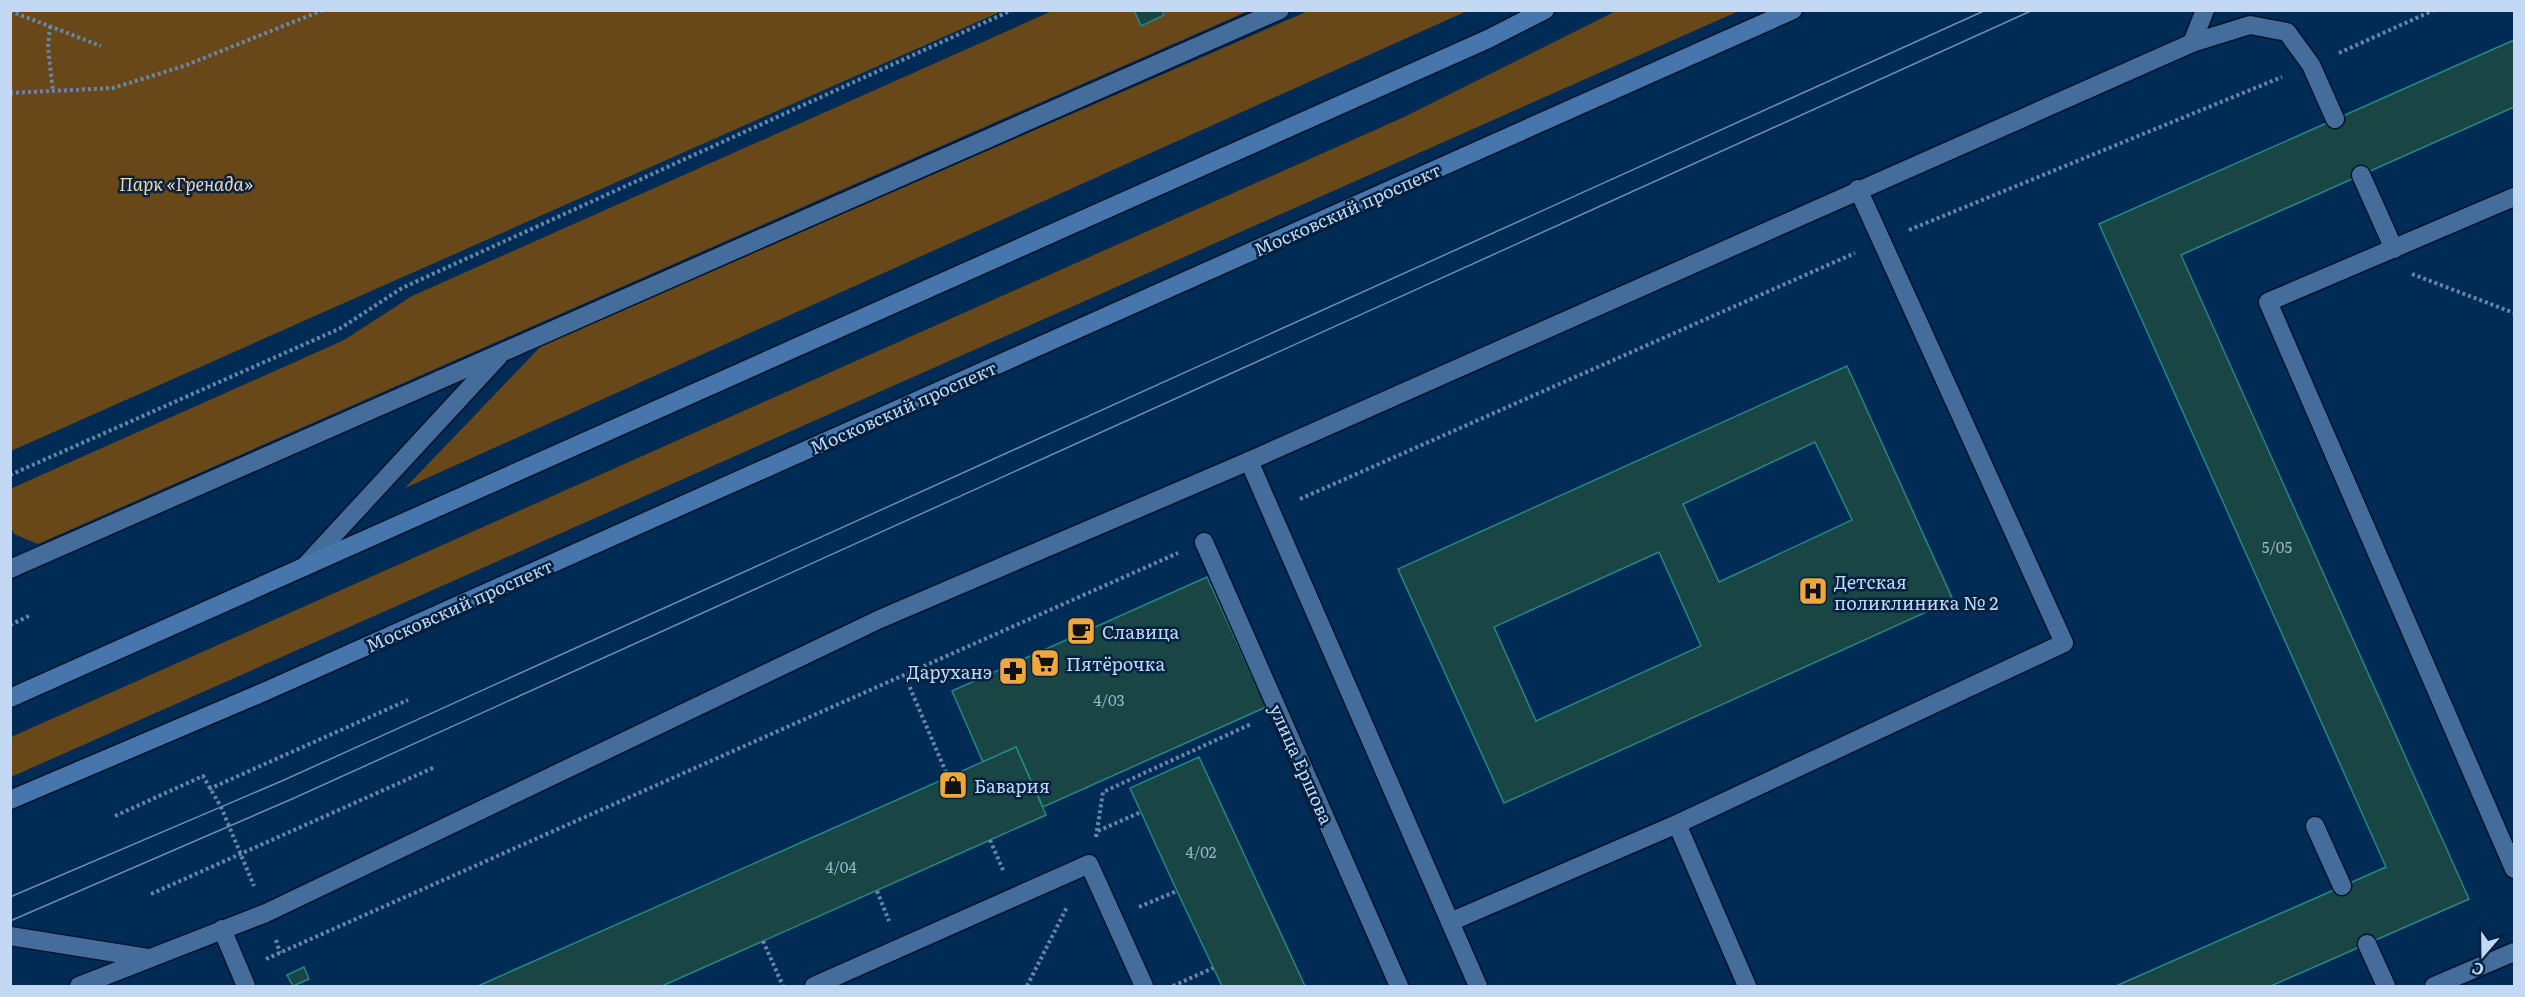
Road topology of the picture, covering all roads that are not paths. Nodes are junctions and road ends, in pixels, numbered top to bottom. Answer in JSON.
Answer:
{"nodes":[{"id":1,"x":1280,"y":10,"type":"edge"},
{"id":2,"x":1545,"y":10,"type":"edge"},
{"id":3,"x":1793,"y":10,"type":"edge"},
{"id":4,"x":2205,"y":10,"type":"edge"},
{"id":5,"x":2192,"y":43,"type":"junction"},
{"id":6,"x":2335,"y":119,"type":"dead end"},
{"id":7,"x":2361,"y":175,"type":"dead end"},
{"id":8,"x":1858,"y":189,"type":"junction"},
{"id":9,"x":2514,"y":197,"type":"edge"},
{"id":10,"x":2394,"y":249,"type":"junction"},
{"id":11,"x":504,"y":350,"type":"junction"},
{"id":12,"x":1249,"y":460,"type":"junction"},
{"id":13,"x":1204,"y":542,"type":"road end"},
{"id":14,"x":10,"y":569,"type":"edge"},
{"id":15,"x":302,"y":570,"type":"junction"},
{"id":16,"x":10,"y":698,"type":"edge"},
{"id":17,"x":10,"y":800,"type":"edge"},
{"id":18,"x":1677,"y":824,"type":"junction"},
{"id":19,"x":2315,"y":826,"type":"dead end"},
{"id":20,"x":2514,"y":869,"type":"edge"},
{"id":21,"x":2342,"y":886,"type":"dead end"},
{"id":22,"x":1450,"y":922,"type":"junction"},
{"id":23,"x":222,"y":929,"type":"junction"},
{"id":24,"x":10,"y":936,"type":"edge"},
{"id":25,"x":2367,"y":944,"type":"dead end"},
{"id":26,"x":2514,"y":952,"type":"edge"},
{"id":27,"x":148,"y":958,"type":"junction"},
{"id":28,"x":242,"y":979,"type":"edge"},
{"id":29,"x":79,"y":987,"type":"edge"},
{"id":30,"x":814,"y":987,"type":"edge"},
{"id":31,"x":1144,"y":987,"type":"edge"},
{"id":32,"x":1399,"y":987,"type":"edge"},
{"id":33,"x":1478,"y":987,"type":"edge"},
{"id":34,"x":1747,"y":987,"type":"edge"},
{"id":35,"x":2386,"y":987,"type":"edge"},
{"id":36,"x":2434,"y":987,"type":"edge"}],
"edges":[{"from":1,"to":11,"type":"street"},
{"from":2,"to":15,"type":"main road"},
{"from":3,"to":17,"type":"main road","name":"Московский проспект"},
{"from":4,"to":5,"type":"street"},
{"from":5,"to":6,"type":"street"},
{"from":5,"to":8,"type":"street"},
{"from":7,"to":10,"type":"street"},
{"from":8,"to":12,"type":"street"},
{"from":8,"to":18,"type":"street"},
{"from":9,"to":10,"type":"street"},
{"from":10,"to":20,"type":"street"},
{"from":11,"to":14,"type":"street"},
{"from":11,"to":15,"type":"street"},
{"from":12,"to":22,"type":"street"},
{"from":12,"to":23,"type":"street"},
{"from":13,"to":32,"type":"street","name":"улица Ершова"},
{"from":15,"to":16,"type":"main road"},
{"from":18,"to":22,"type":"street"},
{"from":18,"to":34,"type":"street"},
{"from":19,"to":21,"type":"street"},
{"from":22,"to":33,"type":"street"},
{"from":23,"to":27,"type":"street"},
{"from":23,"to":28,"type":"street"},
{"from":24,"to":27,"type":"street"},
{"from":25,"to":35,"type":"street"},
{"from":26,"to":36,"type":"street"},
{"from":27,"to":29,"type":"street"},
{"from":30,"to":31,"type":"street"}]}
